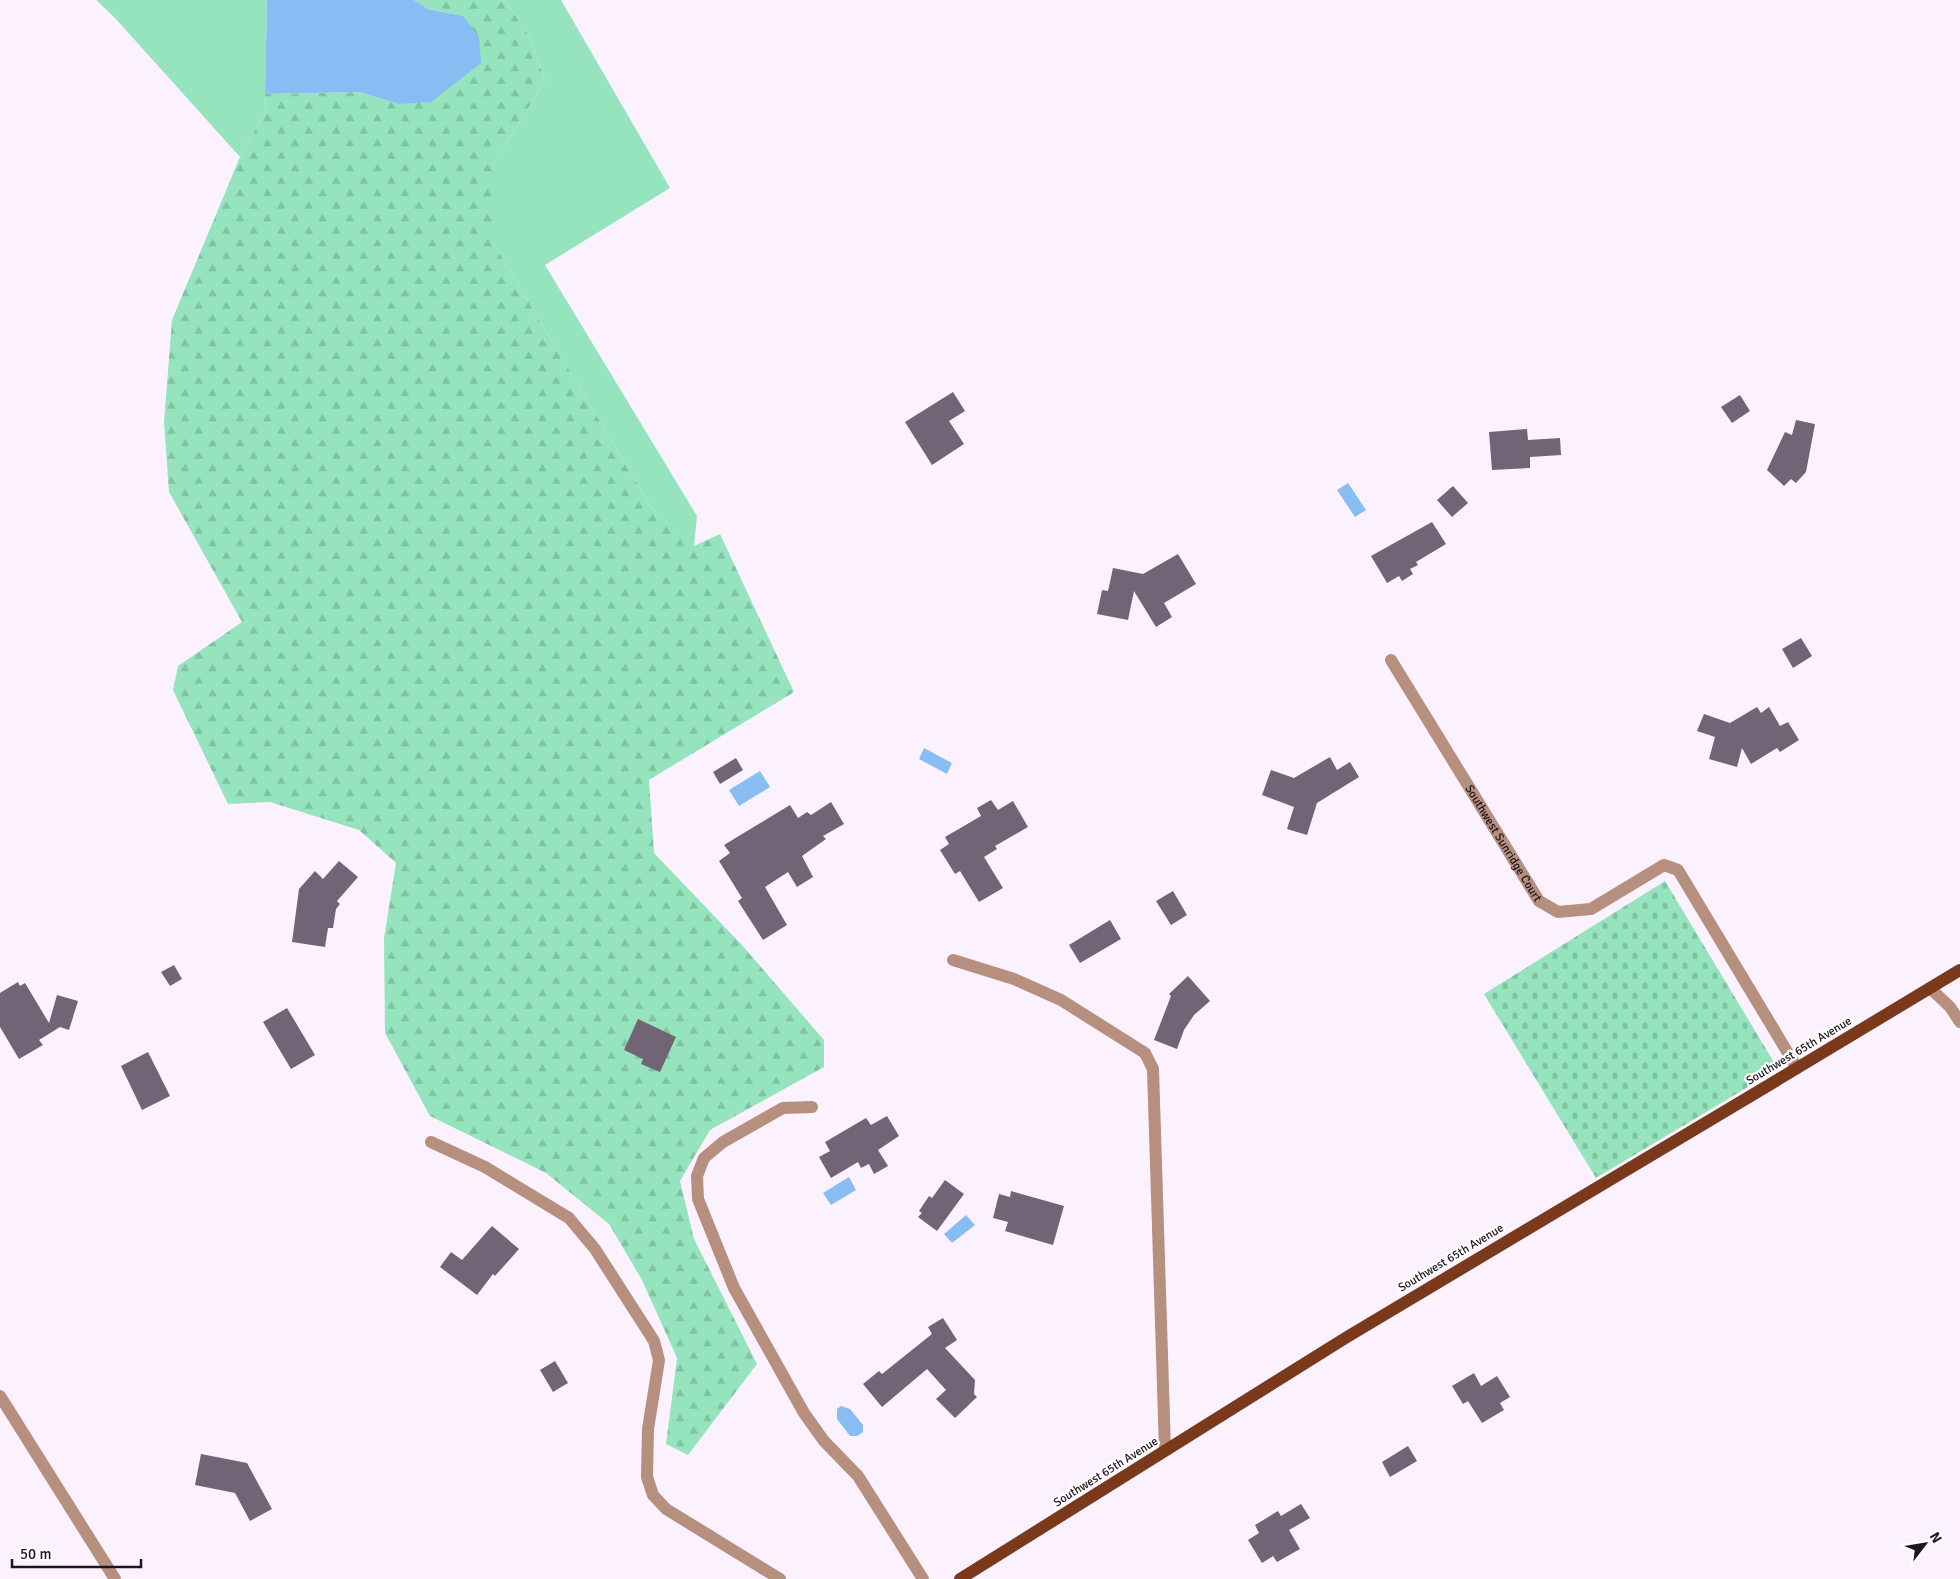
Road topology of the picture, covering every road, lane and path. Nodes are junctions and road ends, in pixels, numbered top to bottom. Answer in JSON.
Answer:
{"nodes":[{"id":1,"x":1391,"y":660,"type":"dead end"},
{"id":2,"x":953,"y":960,"type":"dead end"},
{"id":3,"x":1960,"y":970,"type":"edge"},
{"id":4,"x":1930,"y":988,"type":"junction"},
{"id":5,"x":1960,"y":1022,"type":"edge"},
{"id":6,"x":1797,"y":1068,"type":"junction"},
{"id":7,"x":812,"y":1107,"type":"dead end"},
{"id":8,"x":431,"y":1142,"type":"dead end"},
{"id":9,"x":0,"y":1396,"type":"edge"},
{"id":10,"x":1166,"y":1450,"type":"junction"},
{"id":11,"x":115,"y":1579,"type":"edge"},
{"id":12,"x":780,"y":1579,"type":"edge"},
{"id":13,"x":923,"y":1579,"type":"edge"},
{"id":14,"x":960,"y":1579,"type":"edge"}],
"edges":[{"from":1,"to":6,"type":"street","name":"Southwest Sunridge Court"},
{"from":2,"to":10,"type":"street"},
{"from":3,"to":4,"type":"main road","name":"Southwest 65th Avenue"},
{"from":4,"to":5,"type":"street"},
{"from":4,"to":6,"type":"main road","name":"Southwest 65th Avenue"},
{"from":6,"to":10,"type":"main road","name":"Southwest 65th Avenue"},
{"from":7,"to":13,"type":"street"},
{"from":8,"to":12,"type":"street"},
{"from":9,"to":11,"type":"street"},
{"from":10,"to":14,"type":"main road","name":"Southwest 65th Avenue"}]}
